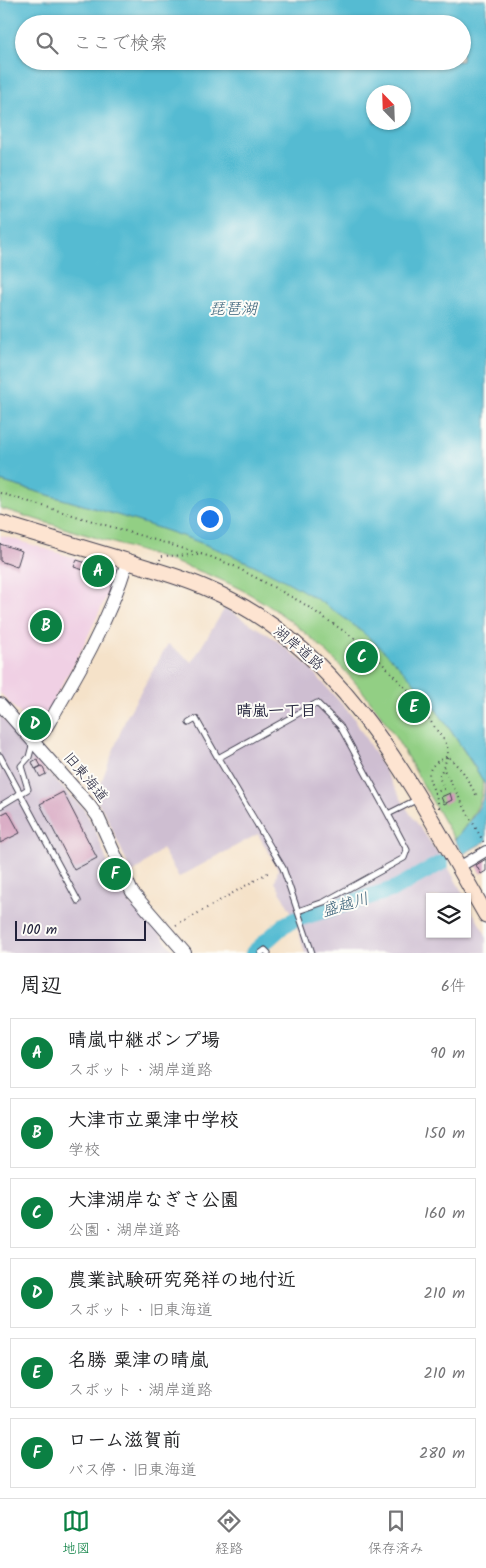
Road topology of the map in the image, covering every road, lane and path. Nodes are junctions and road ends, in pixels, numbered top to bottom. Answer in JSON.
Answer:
{"nodes":[{"id":1,"x":0,"y":493,"type":"edge"},
{"id":2,"x":0,"y":523,"type":"edge"},
{"id":3,"x":204,"y":555,"type":"junction"},
{"id":4,"x":161,"y":556,"type":"dead end"},
{"id":5,"x":127,"y":562,"type":"junction"},
{"id":6,"x":0,"y":704,"type":"edge"},
{"id":7,"x":189,"y":723,"type":"dead end"},
{"id":8,"x":34,"y":741,"type":"junction"},
{"id":9,"x":0,"y":756,"type":"edge"},
{"id":10,"x":448,"y":756,"type":"junction"},
{"id":11,"x":218,"y":758,"type":"junction"},
{"id":12,"x":443,"y":768,"type":"junction"},
{"id":13,"x":434,"y":793,"type":"junction"},
{"id":14,"x":22,"y":795,"type":"junction"},
{"id":15,"x":418,"y":798,"type":"junction"},
{"id":16,"x":478,"y":798,"type":"dead end"},
{"id":17,"x":0,"y":806,"type":"edge"},
{"id":18,"x":436,"y":811,"type":"dead end"},
{"id":19,"x":388,"y":814,"type":"junction"},
{"id":20,"x":486,"y":848,"type":"edge"},
{"id":21,"x":459,"y":868,"type":"junction"},
{"id":22,"x":269,"y":872,"type":"dead end"},
{"id":23,"x":78,"y":901,"type":"dead end"},
{"id":24,"x":298,"y":912,"type":"junction"},
{"id":25,"x":486,"y":915,"type":"edge"},
{"id":26,"x":167,"y":931,"type":"junction"},
{"id":27,"x":185,"y":953,"type":"edge"},
{"id":28,"x":261,"y":953,"type":"edge"},
{"id":29,"x":268,"y":953,"type":"edge"},
{"id":30,"x":312,"y":953,"type":"edge"}],
"edges":[{"from":1,"to":3,"type":"path"},
{"from":2,"to":5,"type":"main road","name":"湖岸道路"},
{"from":3,"to":4,"type":"path"},
{"from":3,"to":10,"type":"path"},
{"from":5,"to":8,"type":"street"},
{"from":5,"to":15,"type":"main road","name":"湖岸道路"},
{"from":6,"to":8,"type":"street","name":"旧東海道"},
{"from":7,"to":11,"type":"lane"},
{"from":8,"to":14,"type":"lane"},
{"from":8,"to":26,"type":"street","name":"旧東海道"},
{"from":9,"to":14,"type":"lane"},
{"from":10,"to":12,"type":"path"},
{"from":10,"to":13,"type":"path"},
{"from":10,"to":16,"type":"path"},
{"from":11,"to":19,"type":"lane"},
{"from":11,"to":24,"type":"lane"},
{"from":12,"to":13,"type":"path"},
{"from":12,"to":20,"type":"path"},
{"from":13,"to":18,"type":"path"},
{"from":14,"to":17,"type":"lane"},
{"from":14,"to":23,"type":"lane"},
{"from":15,"to":19,"type":"lane"},
{"from":15,"to":21,"type":"main road","name":"湖岸道路"},
{"from":19,"to":24,"type":"lane"},
{"from":20,"to":21,"type":"street"},
{"from":21,"to":25,"type":"main road","name":"湖岸道路"},
{"from":22,"to":26,"type":"path"},
{"from":24,"to":30,"type":"lane"},
{"from":26,"to":27,"type":"street","name":"旧東海道"},
{"from":28,"to":29,"type":"lane"}]}
